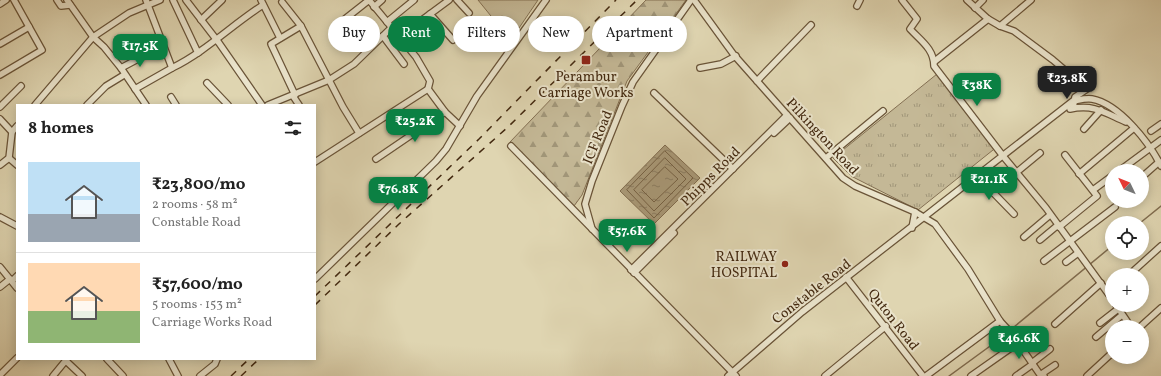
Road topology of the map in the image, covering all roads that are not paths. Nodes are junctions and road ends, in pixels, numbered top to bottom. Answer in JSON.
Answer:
{"nodes":[{"id":1,"x":6,"y":0,"type":"edge"},
{"id":2,"x":14,"y":0,"type":"edge"},
{"id":3,"x":57,"y":0,"type":"edge"},
{"id":4,"x":160,"y":0,"type":"edge"},
{"id":5,"x":173,"y":0,"type":"edge"},
{"id":6,"x":186,"y":0,"type":"edge"},
{"id":7,"x":222,"y":0,"type":"edge"},
{"id":8,"x":369,"y":0,"type":"edge"},
{"id":9,"x":382,"y":0,"type":"edge"},
{"id":10,"x":414,"y":0,"type":"edge"},
{"id":11,"x":449,"y":0,"type":"edge"},
{"id":12,"x":457,"y":0,"type":"edge"},
{"id":13,"x":546,"y":0,"type":"edge"},
{"id":14,"x":692,"y":0,"type":"edge"},
{"id":15,"x":860,"y":0,"type":"edge"},
{"id":16,"x":902,"y":0,"type":"edge"},
{"id":17,"x":966,"y":0,"type":"edge"},
{"id":18,"x":983,"y":0,"type":"edge"},
{"id":19,"x":1031,"y":0,"type":"edge"},
{"id":20,"x":68,"y":2,"type":"edge"},
{"id":21,"x":147,"y":2,"type":"edge"},
{"id":22,"x":262,"y":2,"type":"edge"},
{"id":23,"x":282,"y":2,"type":"dead end"},
{"id":24,"x":0,"y":4,"type":"edge"},
{"id":25,"x":374,"y":6,"type":"junction"},
{"id":26,"x":856,"y":6,"type":"dead end"},
{"id":27,"x":975,"y":8,"type":"junction"},
{"id":28,"x":469,"y":13,"type":"dead end"},
{"id":29,"x":430,"y":14,"type":"junction"},
{"id":30,"x":349,"y":16,"type":"edge"},
{"id":31,"x":427,"y":16,"type":"edge"},
{"id":32,"x":988,"y":19,"type":"junction"},
{"id":33,"x":200,"y":20,"type":"junction"},
{"id":34,"x":387,"y":22,"type":"joint"},
{"id":35,"x":811,"y":24,"type":"dead end"},
{"id":36,"x":301,"y":26,"type":"junction"},
{"id":37,"x":1000,"y":26,"type":"junction"},
{"id":38,"x":29,"y":27,"type":"junction"},
{"id":39,"x":388,"y":32,"type":"edge"},
{"id":40,"x":383,"y":36,"type":"junction"},
{"id":41,"x":93,"y":37,"type":"junction"},
{"id":42,"x":280,"y":38,"type":"junction"},
{"id":43,"x":217,"y":39,"type":"junction"},
{"id":44,"x":453,"y":40,"type":"dead end"},
{"id":45,"x":0,"y":44,"type":"edge"},
{"id":46,"x":150,"y":52,"type":"dead end"},
{"id":47,"x":412,"y":52,"type":"edge"},
{"id":48,"x":198,"y":53,"type":"junction"},
{"id":49,"x":736,"y":56,"type":"junction"},
{"id":50,"x":935,"y":61,"type":"junction"},
{"id":51,"x":404,"y":64,"type":"dead end"},
{"id":52,"x":121,"y":68,"type":"junction"},
{"id":53,"x":172,"y":68,"type":"junction"},
{"id":54,"x":700,"y":68,"type":"dead end"},
{"id":55,"x":0,"y":75,"type":"edge"},
{"id":56,"x":124,"y":75,"type":"junction"},
{"id":57,"x":329,"y":80,"type":"junction"},
{"id":58,"x":757,"y":81,"type":"junction"},
{"id":59,"x":207,"y":83,"type":"dead end"},
{"id":60,"x":21,"y":86,"type":"dead end"},
{"id":61,"x":135,"y":89,"type":"junction"},
{"id":62,"x":428,"y":89,"type":"junction"},
{"id":63,"x":654,"y":93,"type":"dead end"},
{"id":64,"x":294,"y":96,"type":"junction"},
{"id":65,"x":171,"y":97,"type":"dead end"},
{"id":66,"x":1073,"y":101,"type":"junction"},
{"id":67,"x":281,"y":103,"type":"edge"},
{"id":68,"x":36,"y":104,"type":"edge"},
{"id":69,"x":88,"y":104,"type":"edge"},
{"id":70,"x":145,"y":104,"type":"edge"},
{"id":71,"x":175,"y":104,"type":"edge"},
{"id":72,"x":227,"y":104,"type":"edge"},
{"id":73,"x":261,"y":104,"type":"edge"},
{"id":74,"x":298,"y":104,"type":"edge"},
{"id":75,"x":0,"y":107,"type":"edge"},
{"id":76,"x":1073,"y":108,"type":"junction"},
{"id":77,"x":1100,"y":110,"type":"junction"},
{"id":78,"x":883,"y":111,"type":"dead end"},
{"id":79,"x":445,"y":112,"type":"junction"},
{"id":80,"x":1058,"y":112,"type":"junction"},
{"id":81,"x":788,"y":117,"type":"junction"},
{"id":82,"x":0,"y":119,"type":"edge"},
{"id":83,"x":1127,"y":122,"type":"junction"},
{"id":84,"x":1161,"y":124,"type":"edge"},
{"id":85,"x":460,"y":126,"type":"junction"},
{"id":86,"x":16,"y":127,"type":"edge"},
{"id":87,"x":1134,"y":128,"type":"junction"},
{"id":88,"x":1084,"y":129,"type":"dead end"},
{"id":89,"x":1151,"y":131,"type":"dead end"},
{"id":90,"x":12,"y":132,"type":"junction"},
{"id":91,"x":359,"y":133,"type":"junction"},
{"id":92,"x":1161,"y":140,"type":"edge"},
{"id":93,"x":511,"y":146,"type":"dead end"},
{"id":94,"x":1150,"y":148,"type":"junction"},
{"id":95,"x":1040,"y":153,"type":"dead end"},
{"id":96,"x":1065,"y":155,"type":"dead end"},
{"id":97,"x":1003,"y":156,"type":"junction"},
{"id":98,"x":10,"y":158,"type":"junction"},
{"id":99,"x":826,"y":158,"type":"junction"},
{"id":100,"x":376,"y":159,"type":"dead end"},
{"id":101,"x":316,"y":161,"type":"edge"},
{"id":102,"x":16,"y":164,"type":"edge"},
{"id":103,"x":1128,"y":164,"type":"edge"},
{"id":104,"x":1160,"y":164,"type":"edge"},
{"id":105,"x":0,"y":165,"type":"edge"},
{"id":106,"x":733,"y":169,"type":"junction"},
{"id":107,"x":1017,"y":172,"type":"junction"},
{"id":108,"x":1149,"y":172,"type":"edge"},
{"id":109,"x":1079,"y":174,"type":"junction"},
{"id":110,"x":977,"y":176,"type":"junction"},
{"id":111,"x":1105,"y":181,"type":"edge"},
{"id":112,"x":1093,"y":190,"type":"junction"},
{"id":113,"x":1114,"y":208,"type":"edge"},
{"id":114,"x":915,"y":212,"type":"junction"},
{"id":115,"x":1014,"y":214,"type":"dead end"},
{"id":116,"x":1050,"y":215,"type":"junction"},
{"id":117,"x":0,"y":217,"type":"edge"},
{"id":118,"x":924,"y":217,"type":"junction"},
{"id":119,"x":16,"y":225,"type":"edge"},
{"id":120,"x":1059,"y":226,"type":"junction"},
{"id":121,"x":912,"y":228,"type":"junction"},
{"id":122,"x":592,"y":229,"type":"junction"},
{"id":123,"x":1024,"y":237,"type":"dead end"},
{"id":124,"x":1040,"y":240,"type":"dead end"},
{"id":125,"x":1070,"y":241,"type":"junction"},
{"id":126,"x":1161,"y":246,"type":"edge"},
{"id":127,"x":1078,"y":253,"type":"junction"},
{"id":128,"x":1044,"y":261,"type":"dead end"},
{"id":129,"x":1066,"y":262,"type":"dead end"},
{"id":130,"x":1137,"y":268,"type":"edge"},
{"id":131,"x":1,"y":271,"type":"edge"},
{"id":132,"x":633,"y":271,"type":"junction"},
{"id":133,"x":16,"y":277,"type":"edge"},
{"id":134,"x":846,"y":277,"type":"junction"},
{"id":135,"x":316,"y":278,"type":"edge"},
{"id":136,"x":11,"y":280,"type":"junction"},
{"id":137,"x":1101,"y":283,"type":"junction"},
{"id":138,"x":0,"y":287,"type":"edge"},
{"id":139,"x":16,"y":287,"type":"edge"},
{"id":140,"x":1105,"y":287,"type":"edge"},
{"id":141,"x":1161,"y":308,"type":"edge"},
{"id":142,"x":1112,"y":312,"type":"edge"},
{"id":143,"x":1120,"y":312,"type":"edge"},
{"id":144,"x":1122,"y":315,"type":"junction"},
{"id":145,"x":1126,"y":320,"type":"edge"},
{"id":146,"x":1148,"y":320,"type":"edge"},
{"id":147,"x":1000,"y":321,"type":"junction"},
{"id":148,"x":1100,"y":323,"type":"dead end"},
{"id":149,"x":1055,"y":324,"type":"dead end"},
{"id":150,"x":886,"y":326,"type":"junction"},
{"id":151,"x":1096,"y":337,"type":"dead end"},
{"id":152,"x":1018,"y":343,"type":"junction"},
{"id":153,"x":1050,"y":349,"type":"dead end"},
{"id":154,"x":16,"y":359,"type":"edge"},
{"id":155,"x":1105,"y":359,"type":"edge"},
{"id":156,"x":67,"y":360,"type":"edge"},
{"id":157,"x":107,"y":360,"type":"edge"},
{"id":158,"x":170,"y":360,"type":"edge"},
{"id":159,"x":217,"y":360,"type":"edge"},
{"id":160,"x":1032,"y":364,"type":"junction"},
{"id":161,"x":1055,"y":365,"type":"dead end"},
{"id":162,"x":0,"y":375,"type":"edge"},
{"id":163,"x":732,"y":375,"type":"edge"},
{"id":164,"x":53,"y":376,"type":"edge"},
{"id":165,"x":82,"y":376,"type":"edge"},
{"id":166,"x":124,"y":376,"type":"edge"},
{"id":167,"x":178,"y":376,"type":"edge"},
{"id":168,"x":200,"y":376,"type":"edge"},
{"id":169,"x":825,"y":376,"type":"edge"},
{"id":170,"x":924,"y":376,"type":"edge"},
{"id":171,"x":971,"y":376,"type":"edge"},
{"id":172,"x":1016,"y":376,"type":"edge"},
{"id":173,"x":1041,"y":376,"type":"edge"},
{"id":174,"x":1044,"y":376,"type":"edge"},
{"id":175,"x":1087,"y":376,"type":"edge"}],
"edges":[{"from":1,"to":24,"type":"street"},
{"from":2,"to":38,"type":"street"},
{"from":3,"to":20,"type":"street"},
{"from":4,"to":21,"type":"street"},
{"from":5,"to":48,"type":"street"},
{"from":6,"to":33,"type":"street"},
{"from":7,"to":33,"type":"street"},
{"from":8,"to":25,"type":"street"},
{"from":8,"to":30,"type":"street"},
{"from":9,"to":25,"type":"street"},
{"from":10,"to":34,"type":"street"},
{"from":11,"to":29,"type":"street"},
{"from":12,"to":28,"type":"street"},
{"from":13,"to":85,"type":"street"},
{"from":14,"to":49,"type":"street","name":"Pilkington Road"},
{"from":14,"to":122,"type":"street","name":"ICF Road"},
{"from":15,"to":26,"type":"street"},
{"from":16,"to":50,"type":"street"},
{"from":17,"to":27,"type":"street"},
{"from":18,"to":27,"type":"street"},
{"from":19,"to":37,"type":"street"},
{"from":20,"to":41,"type":"street"},
{"from":21,"to":41,"type":"street"},
{"from":21,"to":53,"type":"street"},
{"from":22,"to":42,"type":"street"},
{"from":22,"to":43,"type":"street"},
{"from":23,"to":36,"type":"street"},
{"from":25,"to":34,"type":"street"},
{"from":27,"to":32,"type":"street"},
{"from":29,"to":31,"type":"street"},
{"from":29,"to":44,"type":"street"},
{"from":32,"to":37,"type":"street"},
{"from":32,"to":50,"type":"street"},
{"from":33,"to":43,"type":"street"},
{"from":35,"to":58,"type":"street"},
{"from":36,"to":42,"type":"street"},
{"from":36,"to":57,"type":"street"},
{"from":37,"to":66,"type":"street","name":"Constable Road"},
{"from":38,"to":45,"type":"street"},
{"from":38,"to":55,"type":"street"},
{"from":39,"to":40,"type":"street"},
{"from":40,"to":51,"type":"street"},
{"from":40,"to":57,"type":"street"},
{"from":41,"to":52,"type":"street"},
{"from":41,"to":68,"type":"street"},
{"from":42,"to":64,"type":"street"},
{"from":43,"to":48,"type":"street"},
{"from":43,"to":73,"type":"street"},
{"from":46,"to":52,"type":"street"},
{"from":47,"to":62,"type":"street"},
{"from":48,"to":53,"type":"street"},
{"from":49,"to":54,"type":"street"},
{"from":49,"to":58,"type":"street","name":"Pilkington Road"},
{"from":50,"to":97,"type":"street"},
{"from":52,"to":56,"type":"street"},
{"from":53,"to":61,"type":"street"},
{"from":56,"to":61,"type":"street"},
{"from":56,"to":69,"type":"street"},
{"from":57,"to":64,"type":"street"},
{"from":57,"to":91,"type":"street"},
{"from":58,"to":81,"type":"street","name":"Pilkington Road"},
{"from":59,"to":72,"type":"street"},
{"from":60,"to":75,"type":"street"},
{"from":61,"to":70,"type":"street"},
{"from":62,"to":79,"type":"street"},
{"from":62,"to":91,"type":"street"},
{"from":63,"to":106,"type":"street"},
{"from":64,"to":67,"type":"street"},
{"from":64,"to":74,"type":"street"},
{"from":65,"to":71,"type":"street"},
{"from":66,"to":76,"type":"street"},
{"from":66,"to":80,"type":"street","name":"Constable Road"},
{"from":66,"to":83,"type":"street"},
{"from":76,"to":77,"type":"street"},
{"from":76,"to":80,"type":"street"},
{"from":77,"to":83,"type":"street"},
{"from":77,"to":88,"type":"street"},
{"from":78,"to":99,"type":"street"},
{"from":79,"to":85,"type":"street"},
{"from":79,"to":100,"type":"street"},
{"from":80,"to":97,"type":"street","name":"Constable Road"},
{"from":81,"to":99,"type":"street","name":"Pilkington Road"},
{"from":81,"to":106,"type":"street","name":"Phipps Road"},
{"from":81,"to":132,"type":"street","name":"Phipps Road"},
{"from":82,"to":90,"type":"street"},
{"from":83,"to":87,"type":"street"},
{"from":84,"to":89,"type":"street"},
{"from":85,"to":135,"type":"street"},
{"from":86,"to":90,"type":"street"},
{"from":87,"to":94,"type":"street"},
{"from":87,"to":109,"type":"street"},
{"from":90,"to":98,"type":"street"},
{"from":91,"to":101,"type":"street"},
{"from":92,"to":94,"type":"street"},
{"from":93,"to":122,"type":"street"},
{"from":94,"to":103,"type":"street"},
{"from":94,"to":104,"type":"street"},
{"from":95,"to":107,"type":"street"},
{"from":96,"to":109,"type":"street"},
{"from":97,"to":107,"type":"street"},
{"from":97,"to":110,"type":"street","name":"Constable Road"},
{"from":98,"to":102,"type":"street"},
{"from":98,"to":105,"type":"street"},
{"from":99,"to":114,"type":"street","name":"Pilkington Road"},
{"from":104,"to":108,"type":"street"},
{"from":106,"to":132,"type":"street","name":"Phipps Road"},
{"from":107,"to":116,"type":"street"},
{"from":109,"to":112,"type":"street"},
{"from":110,"to":115,"type":"street"},
{"from":110,"to":118,"type":"street","name":"Constable Road"},
{"from":111,"to":112,"type":"street"},
{"from":112,"to":120,"type":"street"},
{"from":113,"to":125,"type":"street"},
{"from":114,"to":118,"type":"street","name":"Pilkington Road"},
{"from":114,"to":121,"type":"street"},
{"from":116,"to":120,"type":"street"},
{"from":116,"to":123,"type":"street"},
{"from":117,"to":119,"type":"street"},
{"from":118,"to":121,"type":"street","name":"Constable Road"},
{"from":118,"to":147,"type":"street","name":"Pilkington Road"},
{"from":120,"to":124,"type":"street"},
{"from":120,"to":125,"type":"street"},
{"from":121,"to":134,"type":"street","name":"Constable Road"},
{"from":122,"to":132,"type":"street"},
{"from":125,"to":127,"type":"street"},
{"from":125,"to":128,"type":"street"},
{"from":126,"to":130,"type":"street"},
{"from":127,"to":129,"type":"street"},
{"from":127,"to":137,"type":"street"},
{"from":131,"to":136,"type":"street"},
{"from":132,"to":163,"type":"street"},
{"from":133,"to":136,"type":"street"},
{"from":134,"to":150,"type":"street","name":"Quton Road"},
{"from":134,"to":163,"type":"street","name":"Constable Road"},
{"from":136,"to":138,"type":"street"},
{"from":136,"to":139,"type":"street"},
{"from":137,"to":140,"type":"street"},
{"from":137,"to":149,"type":"street"},
{"from":141,"to":146,"type":"street"},
{"from":142,"to":148,"type":"street"},
{"from":143,"to":144,"type":"street"},
{"from":144,"to":145,"type":"street"},
{"from":144,"to":151,"type":"street"},
{"from":147,"to":152,"type":"street","name":"Pilkington Road"},
{"from":147,"to":170,"type":"street"},
{"from":150,"to":169,"type":"street"},
{"from":150,"to":170,"type":"street","name":"Quton Road"},
{"from":152,"to":160,"type":"street","name":"Pilkington Road"},
{"from":152,"to":171,"type":"street"},
{"from":153,"to":160,"type":"street"},
{"from":154,"to":162,"type":"street"},
{"from":155,"to":175,"type":"street"},
{"from":156,"to":164,"type":"street"},
{"from":156,"to":165,"type":"street"},
{"from":157,"to":166,"type":"street"},
{"from":158,"to":167,"type":"street"},
{"from":159,"to":168,"type":"street"},
{"from":160,"to":172,"type":"street"},
{"from":160,"to":173,"type":"street","name":"Pilkington Road"},
{"from":161,"to":174,"type":"street"}]}
